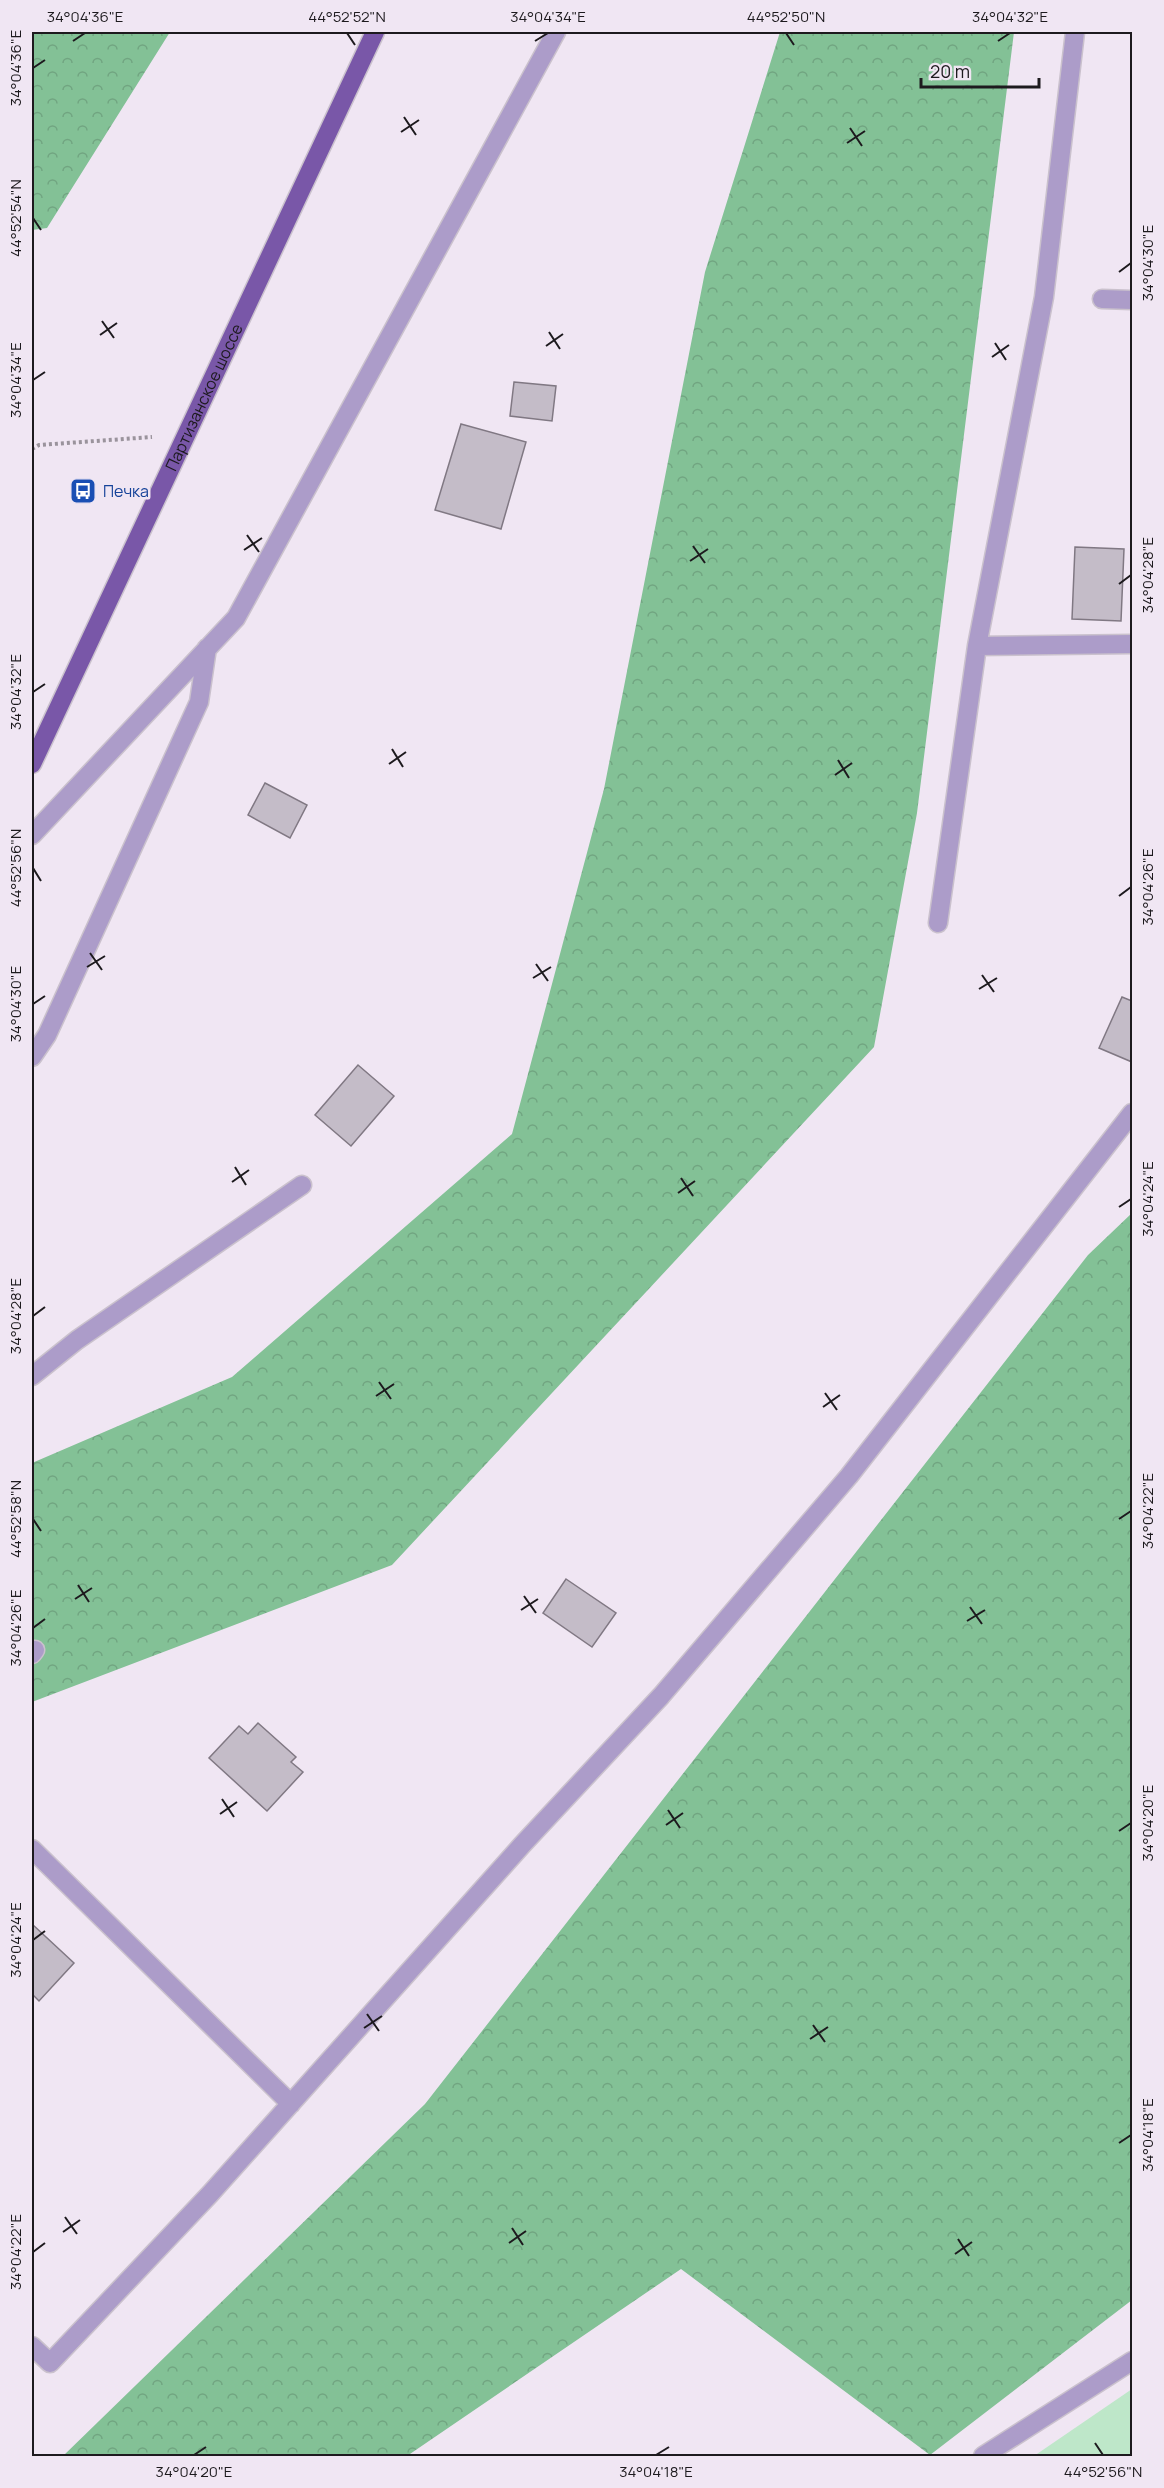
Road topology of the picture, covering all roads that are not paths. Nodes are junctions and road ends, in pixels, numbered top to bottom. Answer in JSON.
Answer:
{"nodes":[{"id":1,"x":375,"y":32,"type":"edge"},
{"id":2,"x":556,"y":32,"type":"edge"},
{"id":3,"x":1075,"y":32,"type":"edge"},
{"id":4,"x":1102,"y":299,"type":"dead end"},
{"id":5,"x":1132,"y":300,"type":"edge"},
{"id":6,"x":1132,"y":644,"type":"edge"},
{"id":7,"x":977,"y":646,"type":"junction"},
{"id":8,"x":207,"y":648,"type":"junction"},
{"id":9,"x":32,"y":764,"type":"edge"},
{"id":10,"x":32,"y":835,"type":"edge"},
{"id":11,"x":938,"y":923,"type":"dead end"},
{"id":12,"x":32,"y":1057,"type":"edge"},
{"id":13,"x":1132,"y":1113,"type":"edge"},
{"id":14,"x":302,"y":1185,"type":"dead end"},
{"id":15,"x":32,"y":1376,"type":"edge"},
{"id":16,"x":32,"y":1849,"type":"edge"},
{"id":17,"x":291,"y":2104,"type":"junction"},
{"id":18,"x":32,"y":2346,"type":"edge"},
{"id":19,"x":1132,"y":2361,"type":"edge"},
{"id":20,"x":983,"y":2457,"type":"edge"}],
"edges":[{"from":1,"to":9,"type":"main road","name":"Партизанское шоссе"},
{"from":2,"to":8,"type":"street"},
{"from":3,"to":7,"type":"street"},
{"from":4,"to":5,"type":"street"},
{"from":6,"to":7,"type":"street"},
{"from":7,"to":11,"type":"street"},
{"from":8,"to":10,"type":"street"},
{"from":8,"to":12,"type":"street"},
{"from":13,"to":17,"type":"street"},
{"from":14,"to":15,"type":"street"},
{"from":16,"to":17,"type":"street"},
{"from":17,"to":18,"type":"street"},
{"from":19,"to":20,"type":"street"}]}
